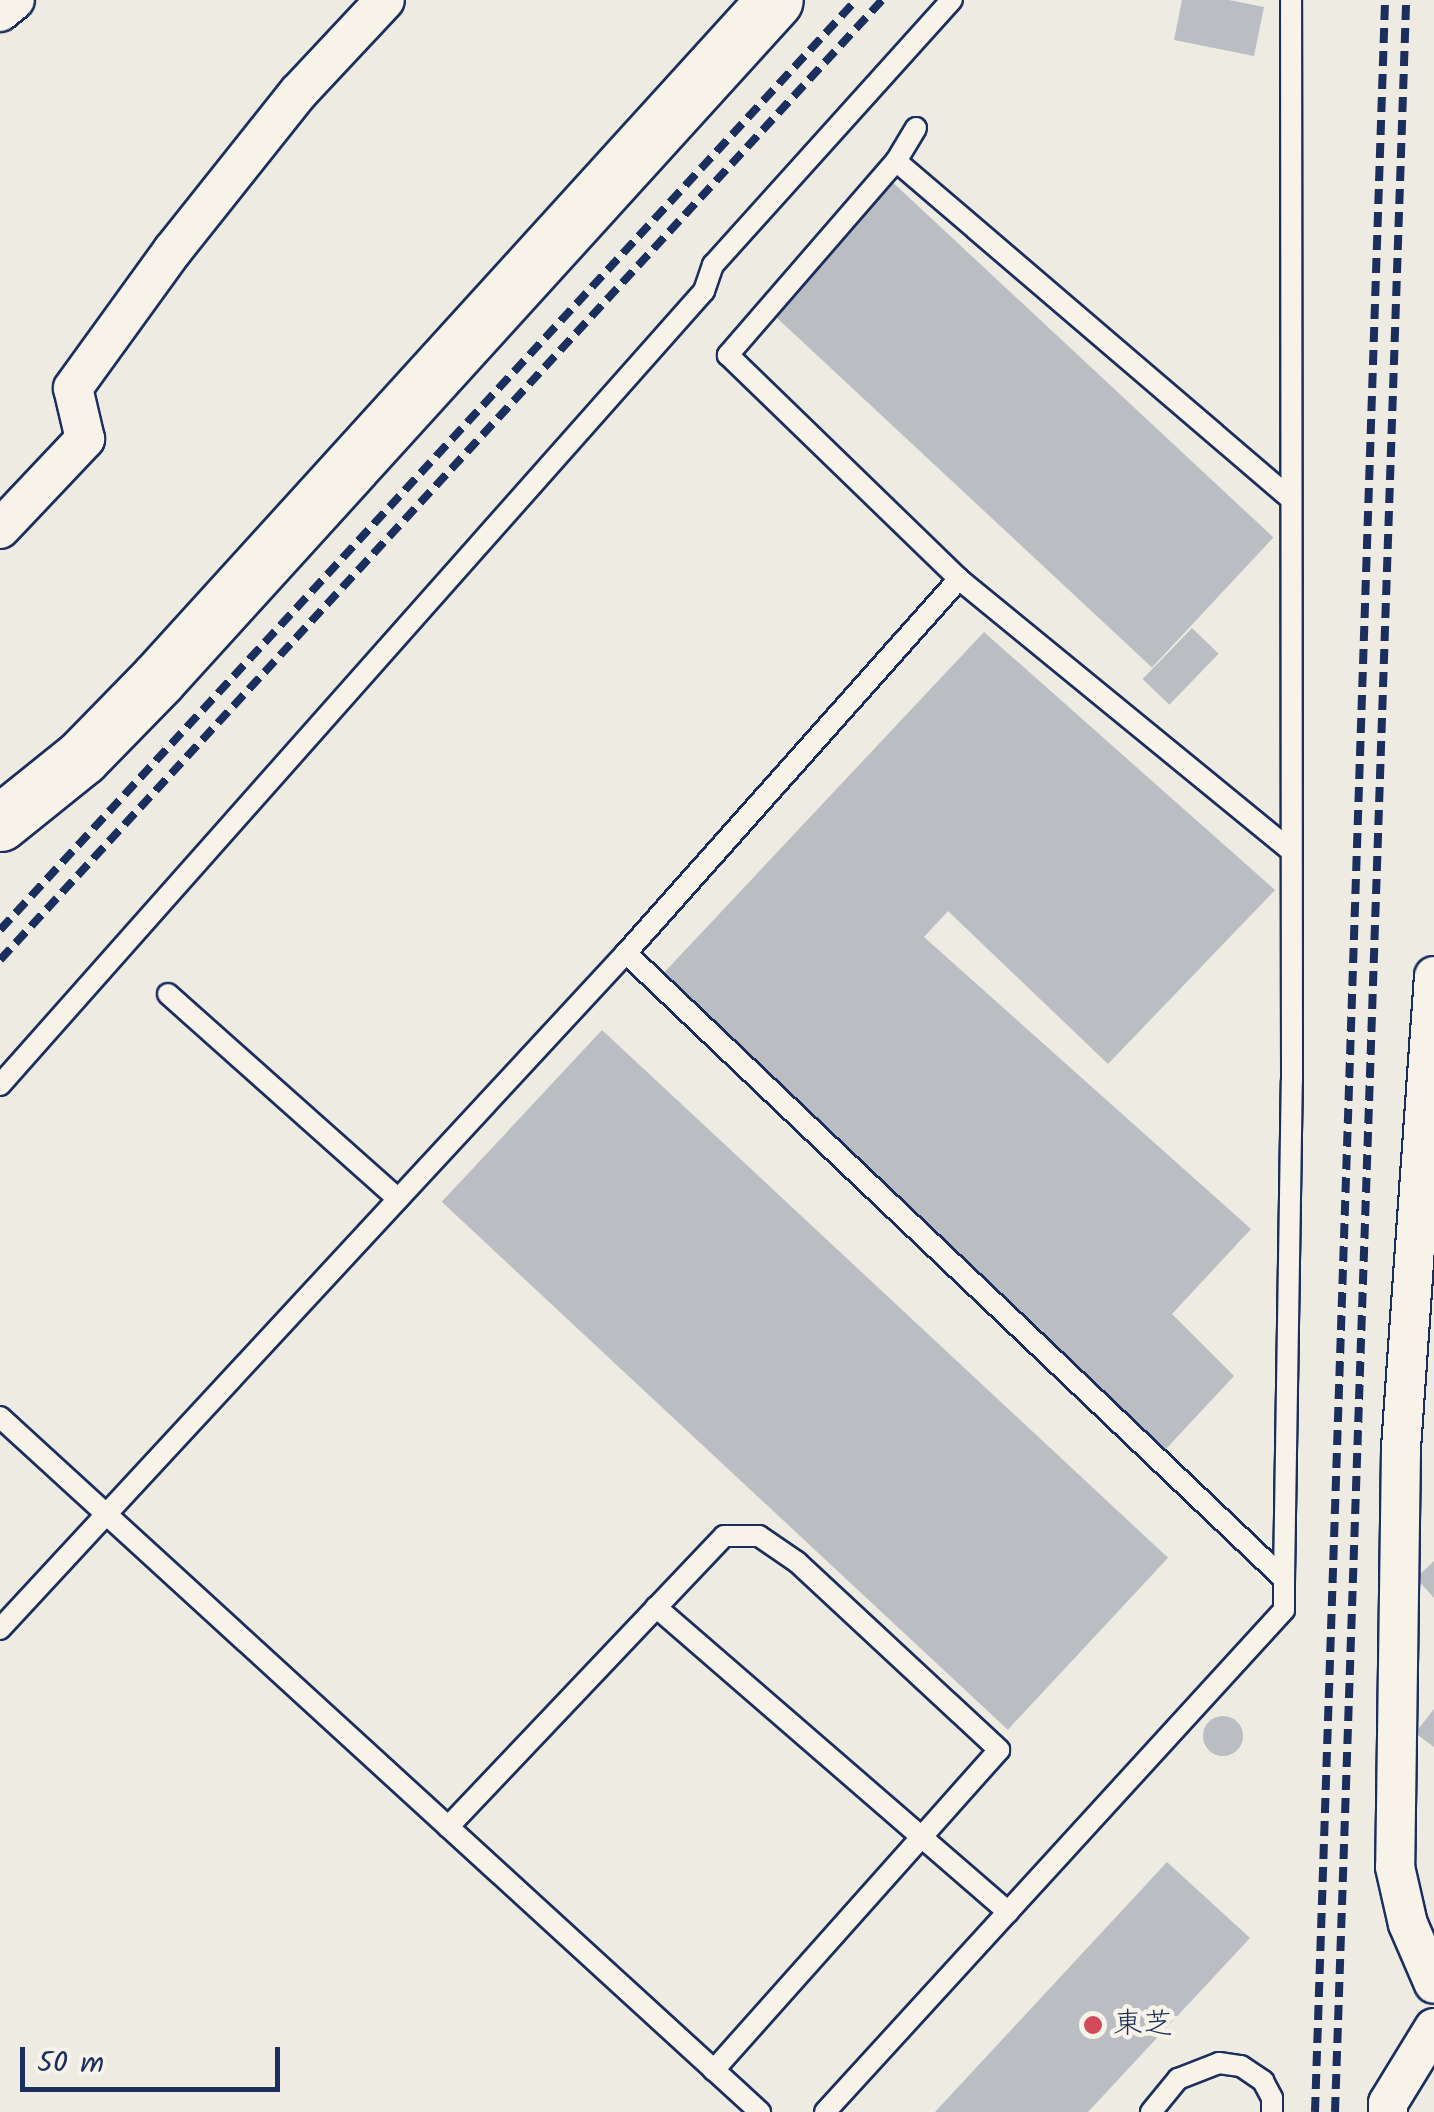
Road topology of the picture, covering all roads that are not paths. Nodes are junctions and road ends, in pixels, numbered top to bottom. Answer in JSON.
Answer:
{"nodes":[{"id":1,"x":15,"y":0,"type":"edge"},
{"id":2,"x":385,"y":0,"type":"edge"},
{"id":3,"x":775,"y":0,"type":"edge"},
{"id":4,"x":952,"y":0,"type":"edge"},
{"id":5,"x":1291,"y":0,"type":"edge"},
{"id":6,"x":0,"y":12,"type":"edge"},
{"id":7,"x":916,"y":128,"type":"dead end"},
{"id":8,"x":896,"y":161,"type":"junction"},
{"id":9,"x":1291,"y":499,"type":"junction"},
{"id":10,"x":0,"y":529,"type":"edge"},
{"id":11,"x":959,"y":579,"type":"junction"},
{"id":12,"x":0,"y":824,"type":"edge"},
{"id":13,"x":1291,"y":852,"type":"junction"},
{"id":14,"x":626,"y":953,"type":"junction"},
{"id":15,"x":1434,"y":976,"type":"edge"},
{"id":16,"x":168,"y":994,"type":"dead end"},
{"id":17,"x":0,"y":1085,"type":"edge"},
{"id":18,"x":398,"y":1199,"type":"junction"},
{"id":19,"x":1434,"y":1413,"type":"edge"},
{"id":20,"x":0,"y":1417,"type":"edge"},
{"id":21,"x":1401,"y":1450,"type":"junction"},
{"id":22,"x":106,"y":1514,"type":"junction"},
{"id":23,"x":1284,"y":1578,"type":"junction"},
{"id":24,"x":656,"y":1608,"type":"junction"},
{"id":25,"x":0,"y":1629,"type":"edge"},
{"id":26,"x":448,"y":1826,"type":"junction"},
{"id":27,"x":922,"y":1837,"type":"junction"},
{"id":28,"x":1008,"y":1912,"type":"junction"},
{"id":29,"x":1434,"y":1984,"type":"edge"},
{"id":30,"x":1434,"y":2028,"type":"edge"},
{"id":31,"x":714,"y":2070,"type":"junction"},
{"id":32,"x":760,"y":2112,"type":"edge"},
{"id":33,"x":825,"y":2112,"type":"edge"},
{"id":34,"x":1151,"y":2112,"type":"edge"},
{"id":35,"x":1272,"y":2112,"type":"edge"},
{"id":36,"x":1388,"y":2112,"type":"edge"}],
"edges":[{"from":1,"to":6,"type":"street"},
{"from":2,"to":10,"type":"street"},
{"from":3,"to":12,"type":"street"},
{"from":4,"to":17,"type":"lane"},
{"from":5,"to":9,"type":"lane"},
{"from":7,"to":8,"type":"lane"},
{"from":8,"to":9,"type":"lane"},
{"from":8,"to":11,"type":"lane"},
{"from":9,"to":13,"type":"lane"},
{"from":11,"to":13,"type":"lane"},
{"from":11,"to":14,"type":"lane"},
{"from":13,"to":23,"type":"lane"},
{"from":14,"to":18,"type":"lane"},
{"from":14,"to":23,"type":"lane"},
{"from":15,"to":21,"type":"street"},
{"from":16,"to":18,"type":"lane"},
{"from":18,"to":22,"type":"lane"},
{"from":19,"to":21,"type":"street"},
{"from":20,"to":22,"type":"lane"},
{"from":21,"to":29,"type":"street"},
{"from":22,"to":25,"type":"lane"},
{"from":22,"to":26,"type":"lane"},
{"from":23,"to":28,"type":"lane"},
{"from":24,"to":26,"type":"lane"},
{"from":24,"to":27,"type":"lane"},
{"from":24,"to":27,"type":"lane"},
{"from":26,"to":31,"type":"lane"},
{"from":27,"to":28,"type":"lane"},
{"from":27,"to":31,"type":"lane"},
{"from":28,"to":33,"type":"lane"},
{"from":30,"to":36,"type":"street"},
{"from":31,"to":32,"type":"lane"},
{"from":34,"to":35,"type":"lane"}]}
